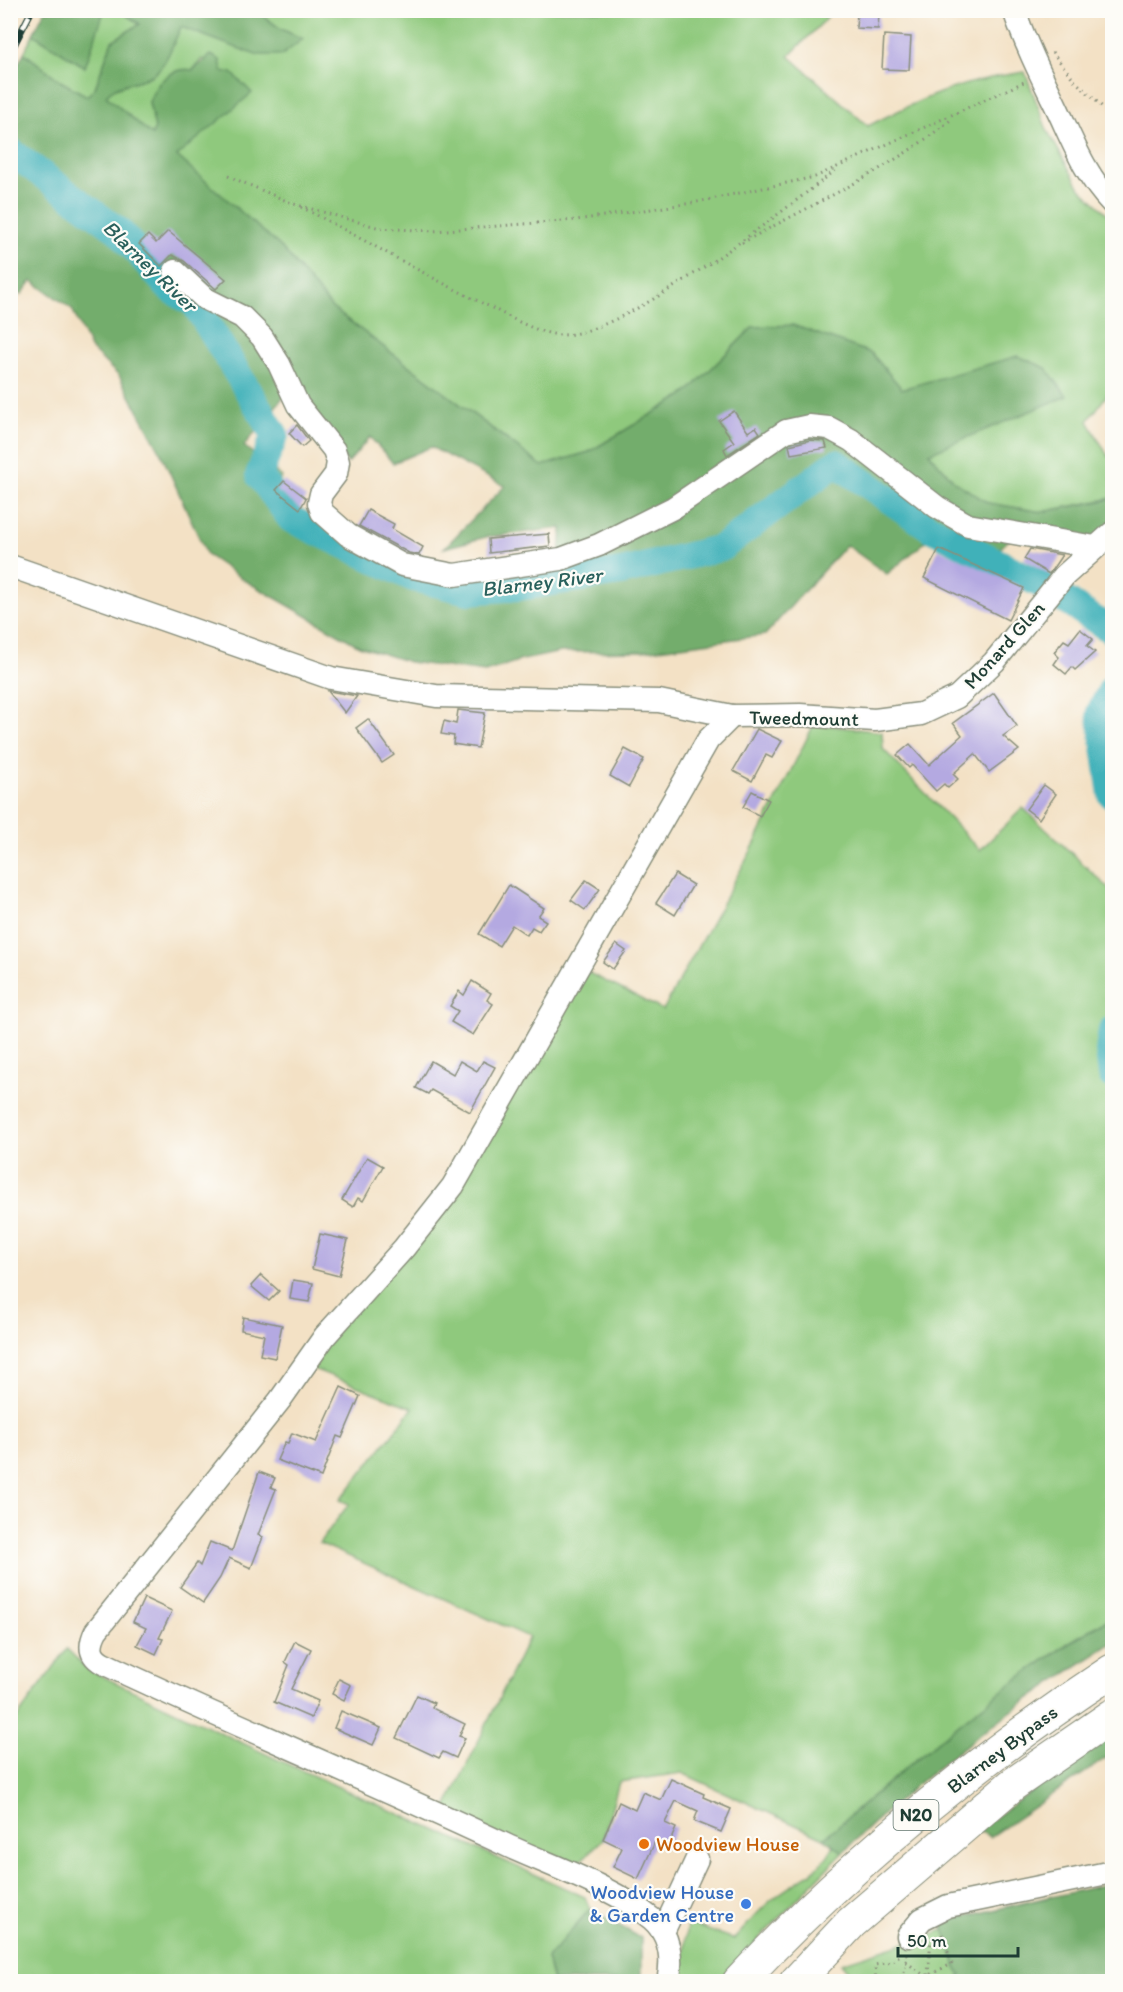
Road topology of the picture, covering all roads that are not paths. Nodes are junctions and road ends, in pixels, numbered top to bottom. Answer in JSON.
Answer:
{"nodes":[{"id":1,"x":1014,"y":10,"type":"edge"},
{"id":2,"x":1113,"y":203,"type":"edge"},
{"id":3,"x":175,"y":271,"type":"dead end"},
{"id":4,"x":237,"y":294,"type":"dead end"},
{"id":5,"x":242,"y":317,"type":"junction"},
{"id":6,"x":1104,"y":540,"type":"edge"},
{"id":7,"x":10,"y":566,"type":"edge"},
{"id":8,"x":732,"y":716,"type":"junction"},
{"id":9,"x":875,"y":720,"type":"joint"},
{"id":10,"x":1113,"y":1671,"type":"edge"},
{"id":11,"x":1113,"y":1716,"type":"edge"},
{"id":12,"x":697,"y":1859,"type":"dead end"},
{"id":13,"x":1113,"y":1872,"type":"edge"},
{"id":14,"x":663,"y":1932,"type":"junction"},
{"id":15,"x":908,"y":1942,"type":"road end"},
{"id":16,"x":668,"y":1982,"type":"edge"},
{"id":17,"x":739,"y":1982,"type":"edge"},
{"id":18,"x":796,"y":1982,"type":"edge"}],
"edges":[{"from":1,"to":2,"type":"street"},
{"from":3,"to":5,"type":"street"},
{"from":4,"to":5,"type":"street"},
{"from":5,"to":6,"type":"street"},
{"from":6,"to":9,"type":"street","name":"Monard Glen"},
{"from":7,"to":8,"type":"street","name":"Tweedmount"},
{"from":8,"to":9,"type":"street","name":"Tweedmount"},
{"from":8,"to":14,"type":"street"},
{"from":10,"to":17,"type":"highway","name":"Blarney Bypass","number":"N20"},
{"from":11,"to":18,"type":"highway","name":"Blarney Bypass","number":"N20"},
{"from":12,"to":14,"type":"street"},
{"from":13,"to":15,"type":"street"},
{"from":14,"to":16,"type":"street"}]}
